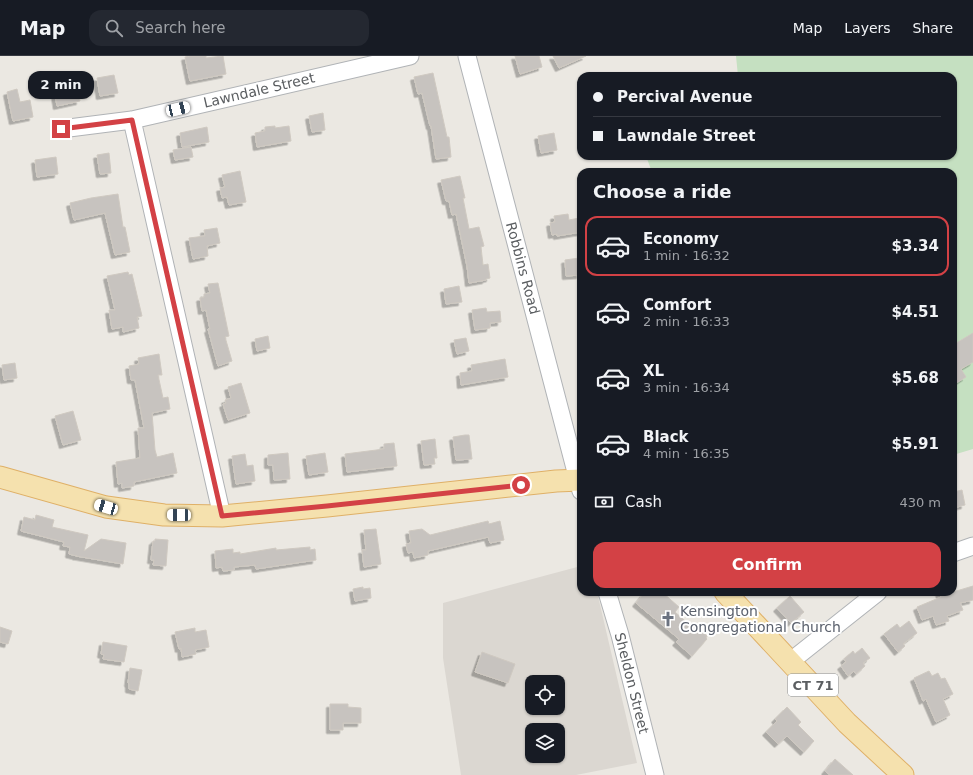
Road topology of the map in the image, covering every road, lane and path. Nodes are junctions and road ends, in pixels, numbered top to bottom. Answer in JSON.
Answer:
{"nodes":[{"id":1,"x":410,"y":56,"type":"edge"},
{"id":2,"x":467,"y":56,"type":"edge"},
{"id":3,"x":132,"y":120,"type":"junction"},
{"id":4,"x":61,"y":129,"type":"dead end"},
{"id":5,"x":577,"y":472,"type":"edge"},
{"id":6,"x":0,"y":477,"type":"edge"},
{"id":7,"x":577,"y":483,"type":"edge"},
{"id":8,"x":222,"y":516,"type":"junction"},
{"id":9,"x":973,"y":546,"type":"edge"},
{"id":10,"x":957,"y":551,"type":"edge"},
{"id":11,"x":608,"y":596,"type":"edge"},
{"id":12,"x":729,"y":596,"type":"edge"},
{"id":13,"x":873,"y":596,"type":"edge"},
{"id":14,"x":791,"y":661,"type":"junction"},
{"id":15,"x":655,"y":775,"type":"edge"},
{"id":16,"x":903,"y":775,"type":"edge"}],
"edges":[{"from":1,"to":3,"type":"street","name":"Lawndale Street"},
{"from":2,"to":5,"type":"street","name":"Robbins Road"},
{"from":3,"to":4,"type":"street","name":"Lawndale Street"},
{"from":3,"to":8,"type":"street"},
{"from":6,"to":8,"type":"main road"},
{"from":7,"to":8,"type":"main road"},
{"from":9,"to":10,"type":"street"},
{"from":11,"to":15,"type":"street","name":"Sheldon Street"},
{"from":12,"to":14,"type":"main road","number":"CT 71"},
{"from":13,"to":14,"type":"street"},
{"from":14,"to":16,"type":"main road","number":"CT 71"}]}
